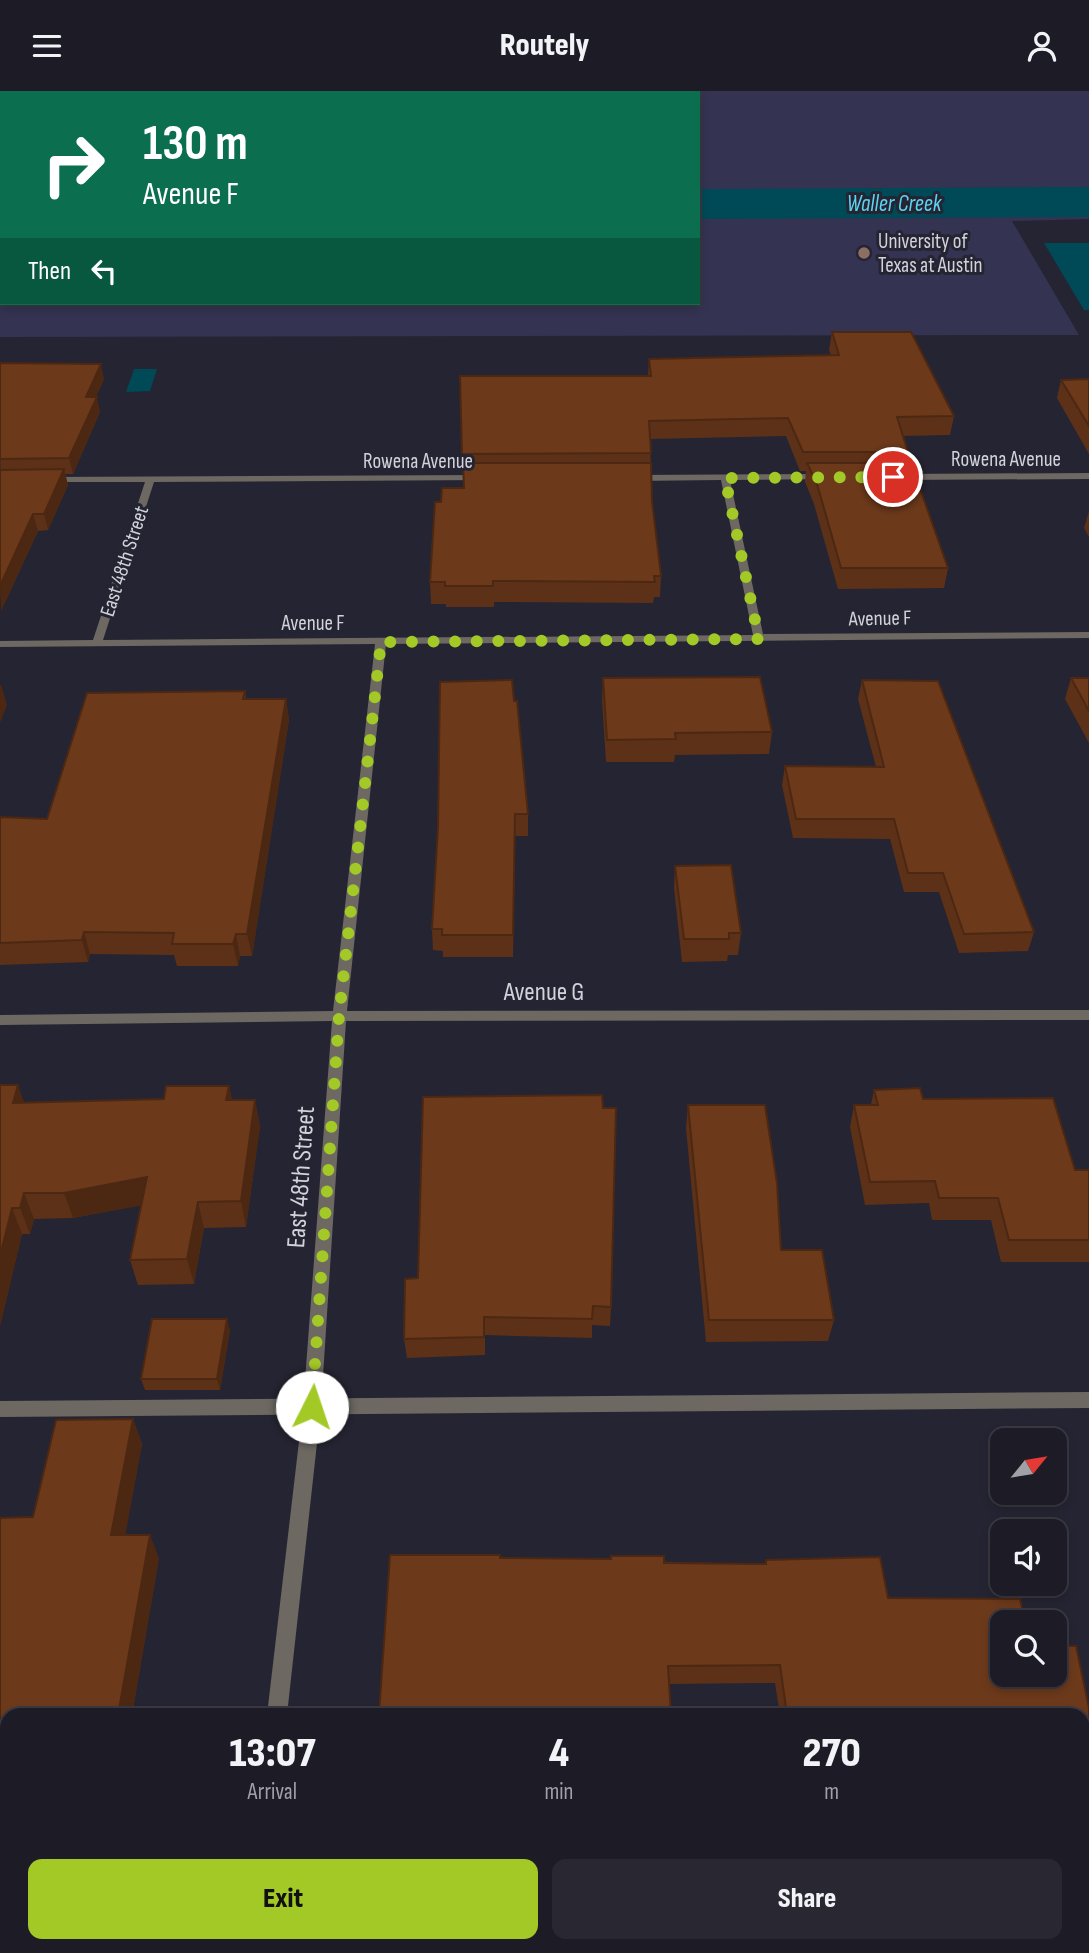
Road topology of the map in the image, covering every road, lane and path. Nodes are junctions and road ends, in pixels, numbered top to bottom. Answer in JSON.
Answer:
{"nodes":[{"id":1,"x":1089,"y":476,"type":"edge"},
{"id":2,"x":837,"y":477,"type":"edge"},
{"id":3,"x":879,"y":477,"type":"edge"},
{"id":4,"x":492,"y":478,"type":"edge"},
{"id":5,"x":629,"y":478,"type":"edge"},
{"id":6,"x":725,"y":478,"type":"junction"},
{"id":7,"x":41,"y":479,"type":"edge"},
{"id":8,"x":150,"y":479,"type":"junction"},
{"id":9,"x":1089,"y":635,"type":"edge"},
{"id":10,"x":759,"y":639,"type":"junction"},
{"id":11,"x":381,"y":642,"type":"junction"},
{"id":12,"x":97,"y":643,"type":"junction"},
{"id":13,"x":0,"y":644,"type":"edge"},
{"id":14,"x":1089,"y":1015,"type":"edge"},
{"id":15,"x":339,"y":1016,"type":"junction"},
{"id":16,"x":0,"y":1020,"type":"edge"},
{"id":17,"x":1089,"y":1400,"type":"edge"},
{"id":18,"x":312,"y":1407,"type":"junction"},
{"id":19,"x":0,"y":1409,"type":"edge"},
{"id":20,"x":278,"y":1708,"type":"edge"}],
"edges":[{"from":1,"to":3,"type":"street","name":"Rowena Avenue"},
{"from":2,"to":6,"type":"street"},
{"from":4,"to":8,"type":"street","name":"Rowena Avenue"},
{"from":5,"to":6,"type":"street"},
{"from":6,"to":10,"type":"street"},
{"from":7,"to":8,"type":"street","name":"Rowena Avenue"},
{"from":8,"to":12,"type":"street","name":"East 48th Street"},
{"from":9,"to":10,"type":"street","name":"Avenue F"},
{"from":10,"to":11,"type":"street","name":"Avenue F"},
{"from":11,"to":12,"type":"street","name":"Avenue F"},
{"from":11,"to":15,"type":"street","name":"East 48th Street"},
{"from":12,"to":13,"type":"street","name":"Avenue F"},
{"from":14,"to":15,"type":"street","name":"Avenue G"},
{"from":15,"to":16,"type":"street","name":"Avenue G"},
{"from":15,"to":18,"type":"street","name":"East 48th Street"},
{"from":17,"to":18,"type":"street"},
{"from":18,"to":19,"type":"street"},
{"from":18,"to":20,"type":"street","name":"East 48th Street"}]}
